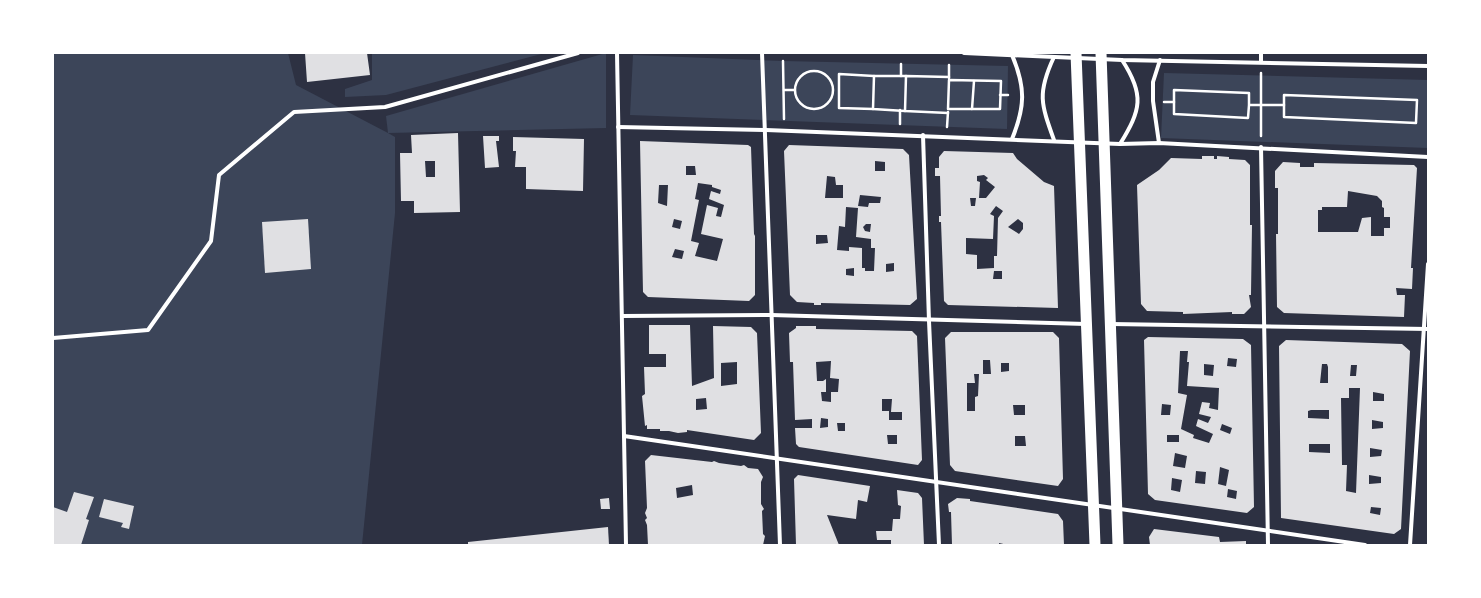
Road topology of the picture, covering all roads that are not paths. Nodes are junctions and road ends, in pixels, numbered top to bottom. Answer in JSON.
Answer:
{"nodes":[{"id":1,"x":578,"y":53,"type":"edge"},
{"id":2,"x":617,"y":53,"type":"edge"},
{"id":3,"x":762,"y":53,"type":"edge"},
{"id":4,"x":964,"y":53,"type":"edge"},
{"id":5,"x":1261,"y":53,"type":"edge"},
{"id":6,"x":1076,"y":55,"type":"edge"},
{"id":7,"x":1012,"y":56,"type":"junction"},
{"id":8,"x":1101,"y":56,"type":"edge"},
{"id":9,"x":1054,"y":57,"type":"junction"},
{"id":10,"x":1122,"y":60,"type":"junction"},
{"id":11,"x":1160,"y":60,"type":"junction"},
{"id":12,"x":1261,"y":62,"type":"junction"},
{"id":13,"x":1428,"y":66,"type":"edge"},
{"id":14,"x":618,"y":127,"type":"junction"},
{"id":15,"x":766,"y":130,"type":"junction"},
{"id":16,"x":923,"y":135,"type":"junction"},
{"id":17,"x":1012,"y":138,"type":"junction"},
{"id":18,"x":1054,"y":140,"type":"junction"},
{"id":19,"x":1079,"y":142,"type":"junction"},
{"id":20,"x":1103,"y":143,"type":"junction"},
{"id":21,"x":1159,"y":143,"type":"junction"},
{"id":22,"x":1120,"y":144,"type":"junction"},
{"id":23,"x":1261,"y":147,"type":"junction"},
{"id":24,"x":1428,"y":156,"type":"edge"},
{"id":25,"x":1428,"y":264,"type":"edge"},
{"id":26,"x":622,"y":316,"type":"junction"},
{"id":27,"x":771,"y":316,"type":"junction"},
{"id":28,"x":929,"y":321,"type":"junction"},
{"id":29,"x":1086,"y":324,"type":"junction"},
{"id":30,"x":1109,"y":324,"type":"junction"},
{"id":31,"x":1265,"y":327,"type":"junction"},
{"id":32,"x":1428,"y":329,"type":"edge"},
{"id":33,"x":1422,"y":330,"type":"junction"},
{"id":34,"x":53,"y":338,"type":"edge"},
{"id":35,"x":624,"y":436,"type":"junction"},
{"id":36,"x":778,"y":458,"type":"junction"},
{"id":37,"x":936,"y":482,"type":"junction"},
{"id":38,"x":1094,"y":506,"type":"junction"},
{"id":39,"x":1116,"y":509,"type":"junction"},
{"id":40,"x":1268,"y":531,"type":"junction"},
{"id":41,"x":626,"y":545,"type":"edge"},
{"id":42,"x":780,"y":545,"type":"edge"},
{"id":43,"x":939,"y":545,"type":"edge"},
{"id":44,"x":1095,"y":545,"type":"edge"},
{"id":45,"x":1118,"y":545,"type":"edge"},
{"id":46,"x":1268,"y":545,"type":"edge"},
{"id":47,"x":1365,"y":545,"type":"edge"},
{"id":48,"x":1410,"y":545,"type":"edge"}],
"edges":[{"from":1,"to":34,"type":"street"},
{"from":2,"to":14,"type":"street"},
{"from":3,"to":15,"type":"street"},
{"from":4,"to":7,"type":"street"},
{"from":5,"to":12,"type":"street"},
{"from":6,"to":8,"type":"street"},
{"from":6,"to":9,"type":"street"},
{"from":6,"to":19,"type":"highway"},
{"from":7,"to":9,"type":"street"},
{"from":7,"to":17,"type":"street"},
{"from":8,"to":10,"type":"street"},
{"from":8,"to":20,"type":"highway"},
{"from":9,"to":18,"type":"street"},
{"from":10,"to":11,"type":"street"},
{"from":10,"to":22,"type":"street"},
{"from":11,"to":12,"type":"street"},
{"from":11,"to":21,"type":"street"},
{"from":12,"to":13,"type":"street"},
{"from":14,"to":15,"type":"street"},
{"from":14,"to":26,"type":"street"},
{"from":15,"to":16,"type":"street"},
{"from":15,"to":27,"type":"street"},
{"from":16,"to":17,"type":"street"},
{"from":16,"to":28,"type":"street"},
{"from":17,"to":18,"type":"street"},
{"from":18,"to":19,"type":"street"},
{"from":19,"to":20,"type":"street"},
{"from":19,"to":29,"type":"highway"},
{"from":20,"to":22,"type":"street"},
{"from":20,"to":30,"type":"highway"},
{"from":21,"to":22,"type":"street"},
{"from":21,"to":23,"type":"street"},
{"from":23,"to":24,"type":"street"},
{"from":23,"to":31,"type":"street"},
{"from":25,"to":33,"type":"street"},
{"from":26,"to":27,"type":"street"},
{"from":26,"to":35,"type":"street"},
{"from":27,"to":28,"type":"street"},
{"from":27,"to":36,"type":"street"},
{"from":28,"to":29,"type":"street"},
{"from":28,"to":37,"type":"street"},
{"from":29,"to":38,"type":"highway"},
{"from":30,"to":31,"type":"street"},
{"from":30,"to":39,"type":"highway"},
{"from":31,"to":33,"type":"street"},
{"from":31,"to":40,"type":"street"},
{"from":32,"to":33,"type":"street"},
{"from":33,"to":48,"type":"street"},
{"from":35,"to":36,"type":"street"},
{"from":35,"to":41,"type":"street"},
{"from":36,"to":37,"type":"street"},
{"from":36,"to":42,"type":"street"},
{"from":37,"to":38,"type":"street"},
{"from":37,"to":43,"type":"street"},
{"from":38,"to":39,"type":"street"},
{"from":38,"to":44,"type":"highway"},
{"from":39,"to":40,"type":"street"},
{"from":39,"to":45,"type":"highway"},
{"from":40,"to":46,"type":"street"},
{"from":40,"to":47,"type":"street"}]}
